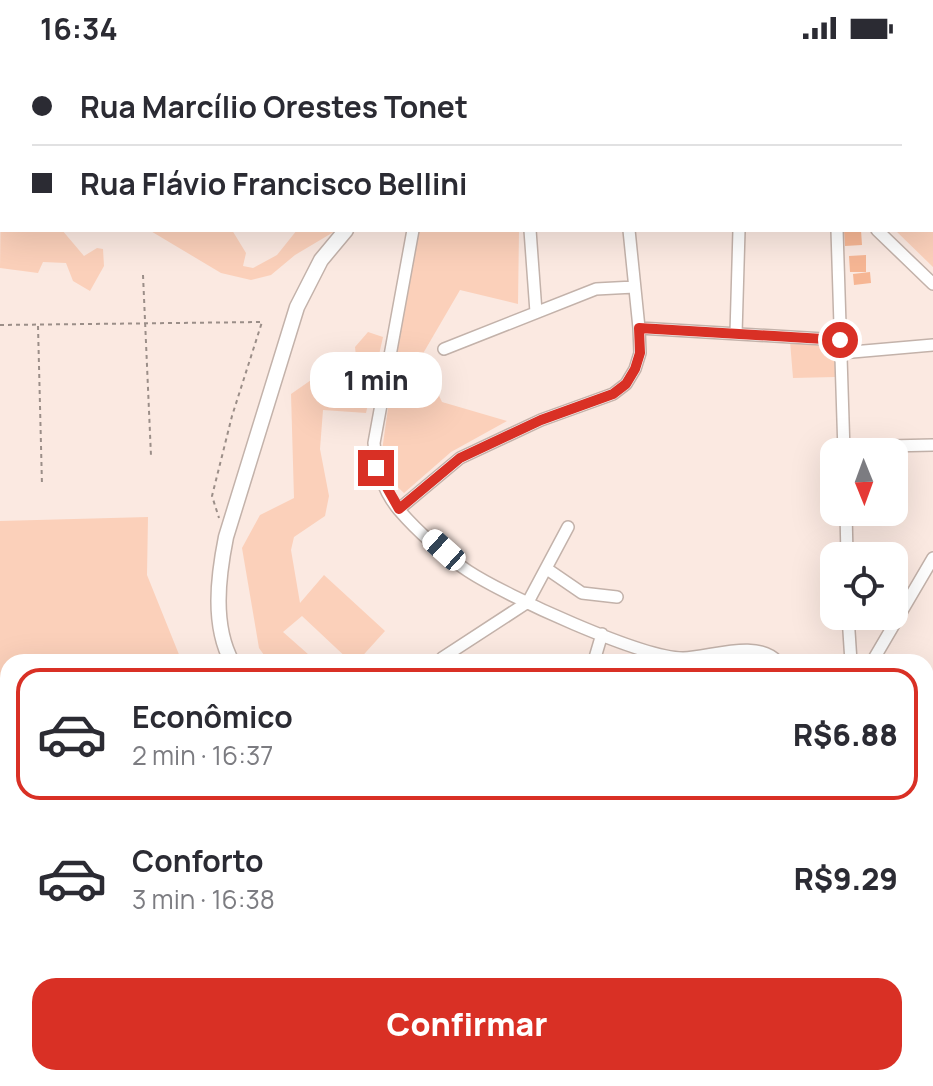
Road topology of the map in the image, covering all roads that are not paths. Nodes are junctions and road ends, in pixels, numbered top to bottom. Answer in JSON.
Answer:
{"nodes":[{"id":1,"x":344,"y":232,"type":"edge"},
{"id":2,"x":413,"y":232,"type":"edge"},
{"id":3,"x":530,"y":232,"type":"edge"},
{"id":4,"x":629,"y":232,"type":"edge"},
{"id":5,"x":739,"y":232,"type":"edge"},
{"id":6,"x":837,"y":232,"type":"edge"},
{"id":7,"x":879,"y":232,"type":"edge"},
{"id":8,"x":933,"y":284,"type":"edge"},
{"id":9,"x":634,"y":287,"type":"junction"},
{"id":10,"x":536,"y":312,"type":"junction"},
{"id":11,"x":639,"y":328,"type":"junction"},
{"id":12,"x":736,"y":334,"type":"junction"},
{"id":13,"x":933,"y":345,"type":"edge"},
{"id":14,"x":841,"y":346,"type":"junction"},
{"id":15,"x":444,"y":349,"type":"dead end"},
{"id":16,"x":844,"y":438,"type":"edge"},
{"id":17,"x":933,"y":445,"type":"edge"},
{"id":18,"x":908,"y":446,"type":"edge"},
{"id":19,"x":399,"y":509,"type":"junction"},
{"id":20,"x":568,"y":527,"type":"dead end"},
{"id":21,"x":933,"y":558,"type":"edge"},
{"id":22,"x":547,"y":569,"type":"junction"},
{"id":23,"x":617,"y":597,"type":"dead end"},
{"id":24,"x":528,"y":602,"type":"junction"},
{"id":25,"x":849,"y":630,"type":"edge"},
{"id":26,"x":602,"y":634,"type":"junction"},
{"id":27,"x":230,"y":654,"type":"edge"},
{"id":28,"x":448,"y":654,"type":"edge"},
{"id":29,"x":597,"y":654,"type":"edge"},
{"id":30,"x":664,"y":654,"type":"edge"},
{"id":31,"x":703,"y":654,"type":"edge"},
{"id":32,"x":761,"y":654,"type":"edge"},
{"id":33,"x":850,"y":654,"type":"edge"},
{"id":34,"x":877,"y":654,"type":"edge"}],
"edges":[{"from":1,"to":27,"type":"main road"},
{"from":2,"to":19,"type":"street"},
{"from":3,"to":10,"type":"street"},
{"from":4,"to":9,"type":"street"},
{"from":5,"to":12,"type":"street"},
{"from":6,"to":14,"type":"street"},
{"from":7,"to":8,"type":"street"},
{"from":9,"to":10,"type":"street"},
{"from":9,"to":11,"type":"street"},
{"from":10,"to":15,"type":"street"},
{"from":11,"to":12,"type":"street"},
{"from":11,"to":19,"type":"street"},
{"from":12,"to":14,"type":"street"},
{"from":13,"to":14,"type":"street"},
{"from":14,"to":16,"type":"street"},
{"from":17,"to":18,"type":"street"},
{"from":19,"to":24,"type":"street"},
{"from":20,"to":22,"type":"street"},
{"from":21,"to":34,"type":"street"},
{"from":22,"to":23,"type":"street"},
{"from":22,"to":24,"type":"street"},
{"from":24,"to":26,"type":"street"},
{"from":24,"to":28,"type":"street"},
{"from":25,"to":33,"type":"street"},
{"from":26,"to":29,"type":"street"},
{"from":26,"to":30,"type":"street"},
{"from":31,"to":32,"type":"street"}]}
